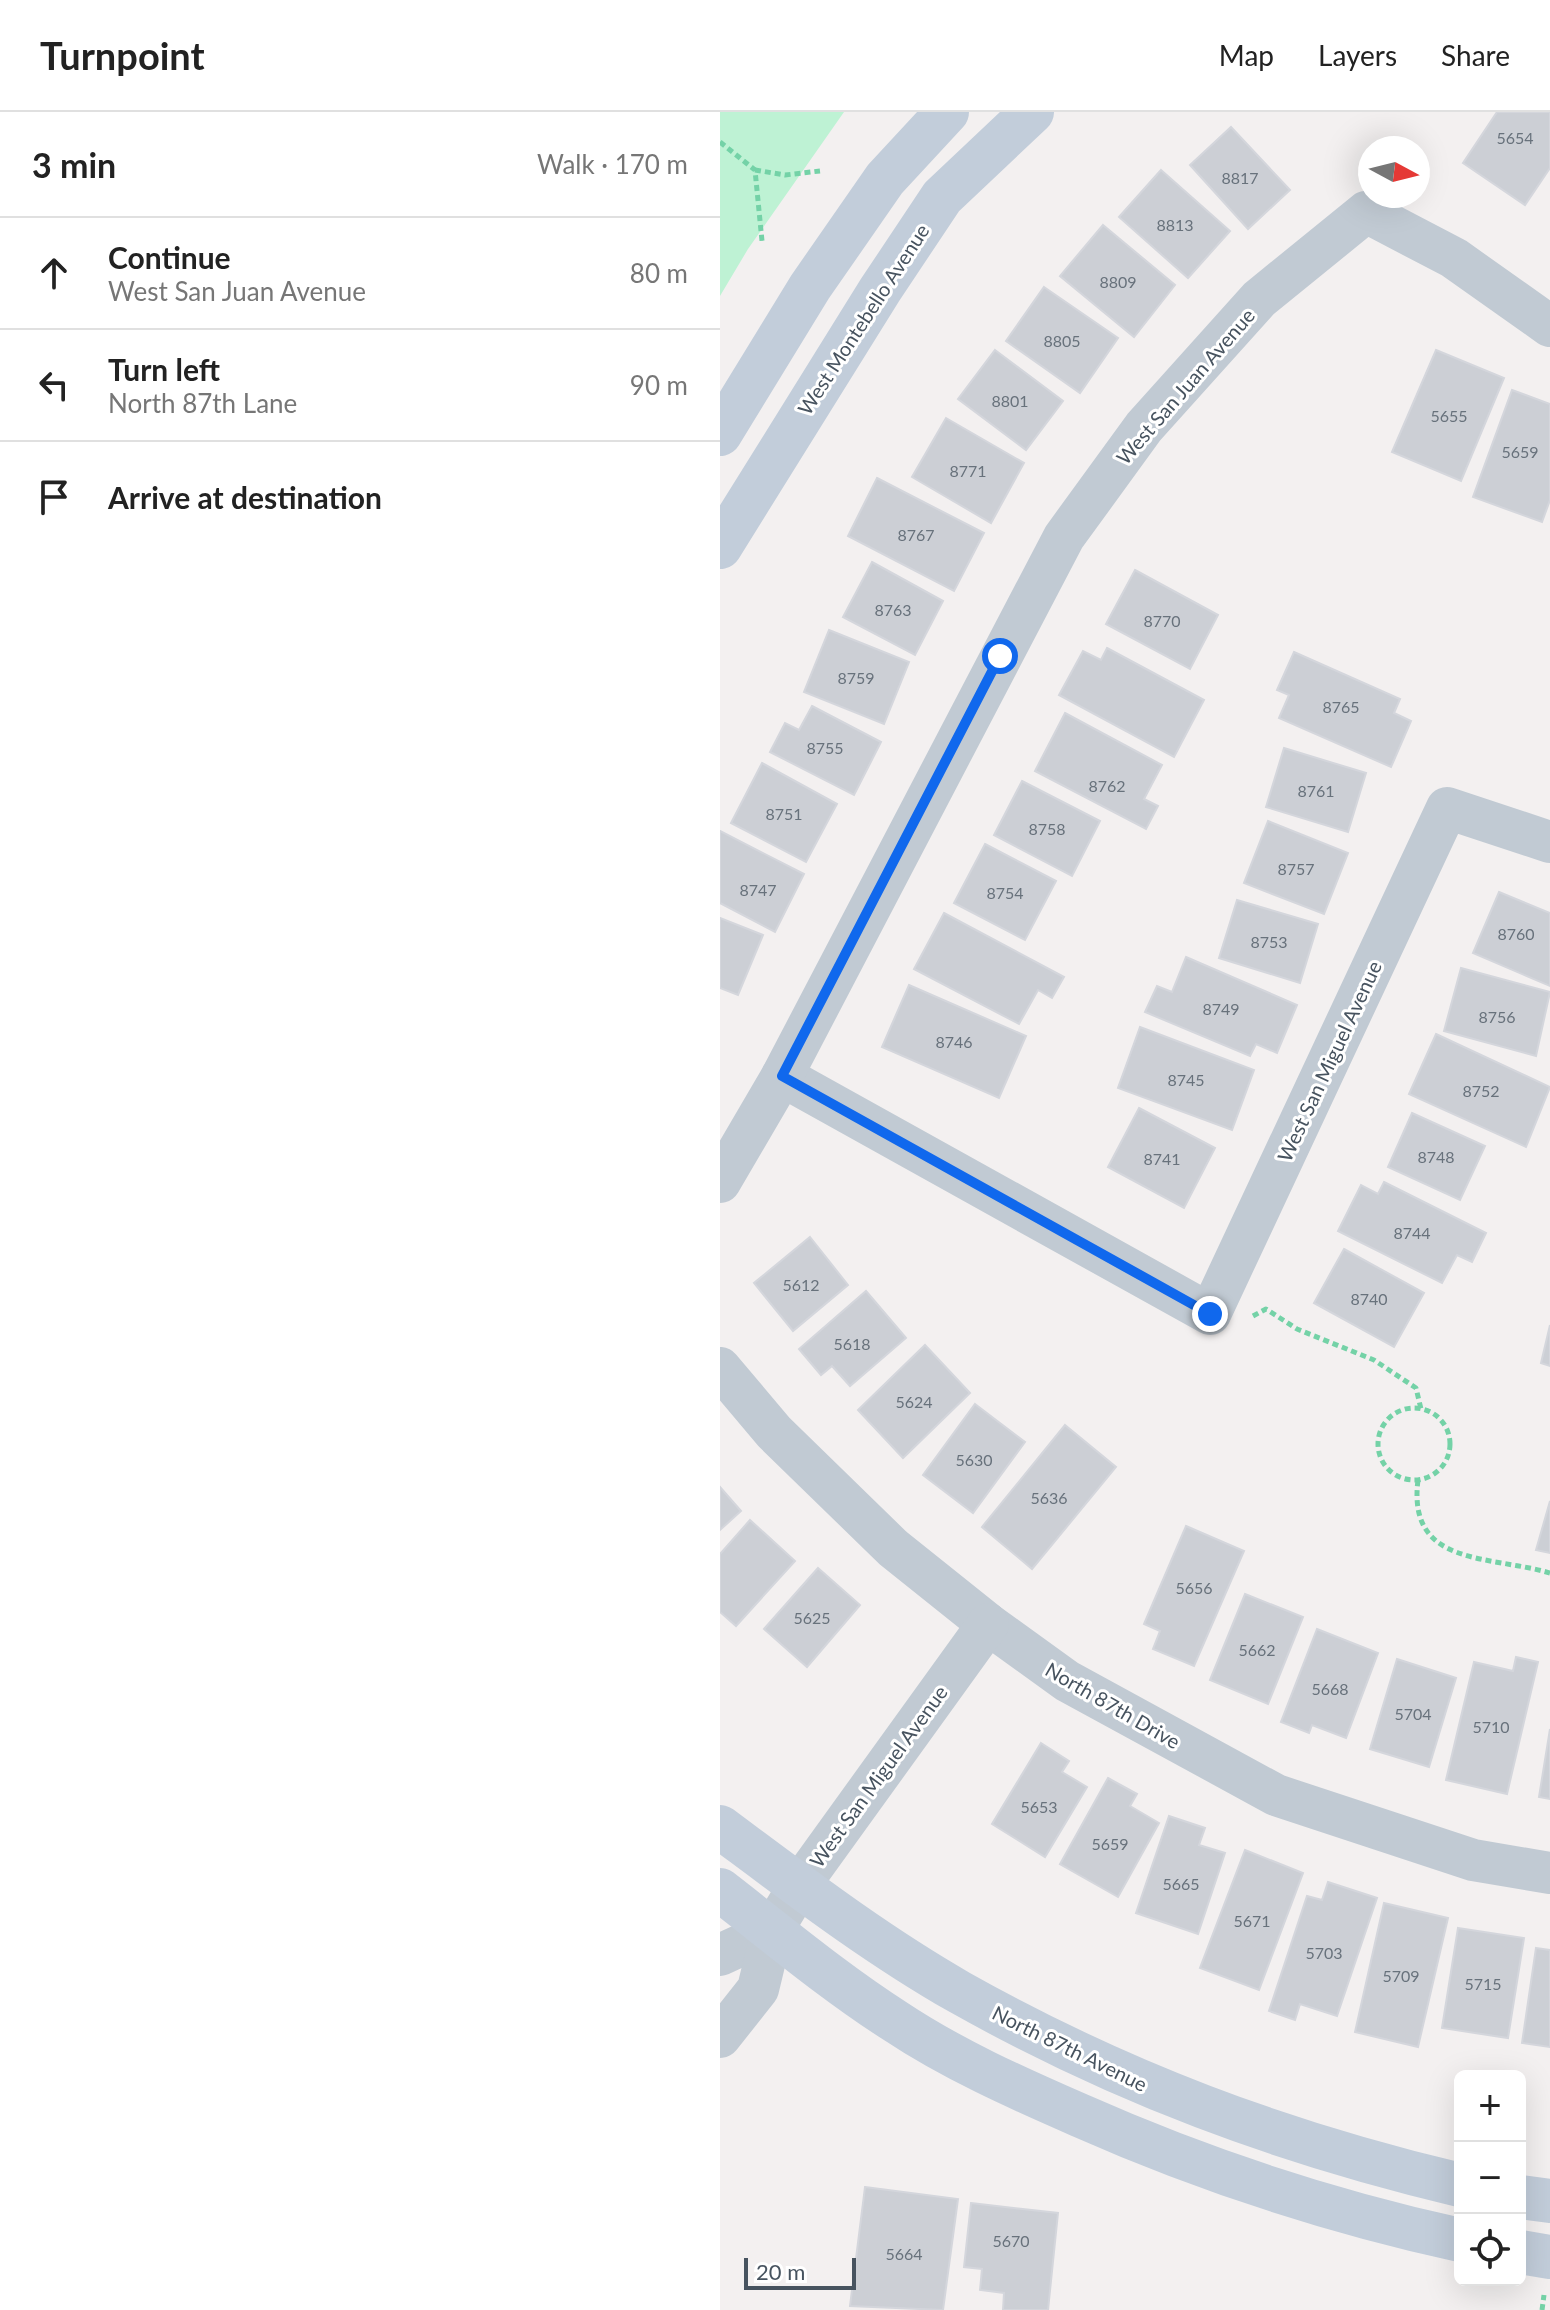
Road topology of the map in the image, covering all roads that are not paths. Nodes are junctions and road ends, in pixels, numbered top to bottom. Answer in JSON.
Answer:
{"nodes":[{"id":1,"x":947,"y":112,"type":"edge"},
{"id":2,"x":1032,"y":112,"type":"edge"},
{"id":3,"x":1550,"y":326,"type":"edge"},
{"id":4,"x":720,"y":434,"type":"edge"},
{"id":5,"x":720,"y":547,"type":"edge"},
{"id":6,"x":1550,"y":842,"type":"edge"},
{"id":7,"x":782,"y":1076,"type":"junction"},
{"id":8,"x":720,"y":1182,"type":"edge"},
{"id":9,"x":720,"y":1368,"type":"edge"},
{"id":10,"x":988,"y":1624,"type":"junction"},
{"id":11,"x":720,"y":1827,"type":"edge"},
{"id":12,"x":1550,"y":1873,"type":"edge"},
{"id":13,"x":799,"y":1886,"type":"junction"},
{"id":14,"x":720,"y":1890,"type":"edge"},
{"id":15,"x":772,"y":1931,"type":"junction"},
{"id":16,"x":720,"y":1955,"type":"edge"},
{"id":17,"x":720,"y":2037,"type":"edge"},
{"id":18,"x":1454,"y":2184,"type":"edge"},
{"id":19,"x":1526,"y":2198,"type":"edge"},
{"id":20,"x":1550,"y":2201,"type":"edge"},
{"id":21,"x":1454,"y":2239,"type":"edge"},
{"id":22,"x":1526,"y":2253,"type":"edge"},
{"id":23,"x":1550,"y":2257,"type":"edge"}],
"edges":[{"from":1,"to":4,"type":"street"},
{"from":2,"to":5,"type":"street","name":"West Montebello Avenue"},
{"from":3,"to":7,"type":"street","name":"West San Juan Avenue"},
{"from":6,"to":7,"type":"street","name":"West San Miguel Avenue"},
{"from":7,"to":8,"type":"street","name":"West San Juan Avenue"},
{"from":9,"to":10,"type":"street","name":"North 87th Drive"},
{"from":10,"to":12,"type":"street","name":"North 87th Drive"},
{"from":10,"to":13,"type":"street","name":"West San Miguel Avenue"},
{"from":11,"to":13,"type":"street","name":"North 87th Avenue"},
{"from":13,"to":15,"type":"street","name":"West San Miguel Avenue"},
{"from":13,"to":18,"type":"street","name":"North 87th Avenue"},
{"from":14,"to":15,"type":"street"},
{"from":15,"to":16,"type":"street"},
{"from":15,"to":17,"type":"street","name":"West San Miguel Avenue"},
{"from":15,"to":21,"type":"street"},
{"from":19,"to":20,"type":"street"},
{"from":22,"to":23,"type":"street"}]}
